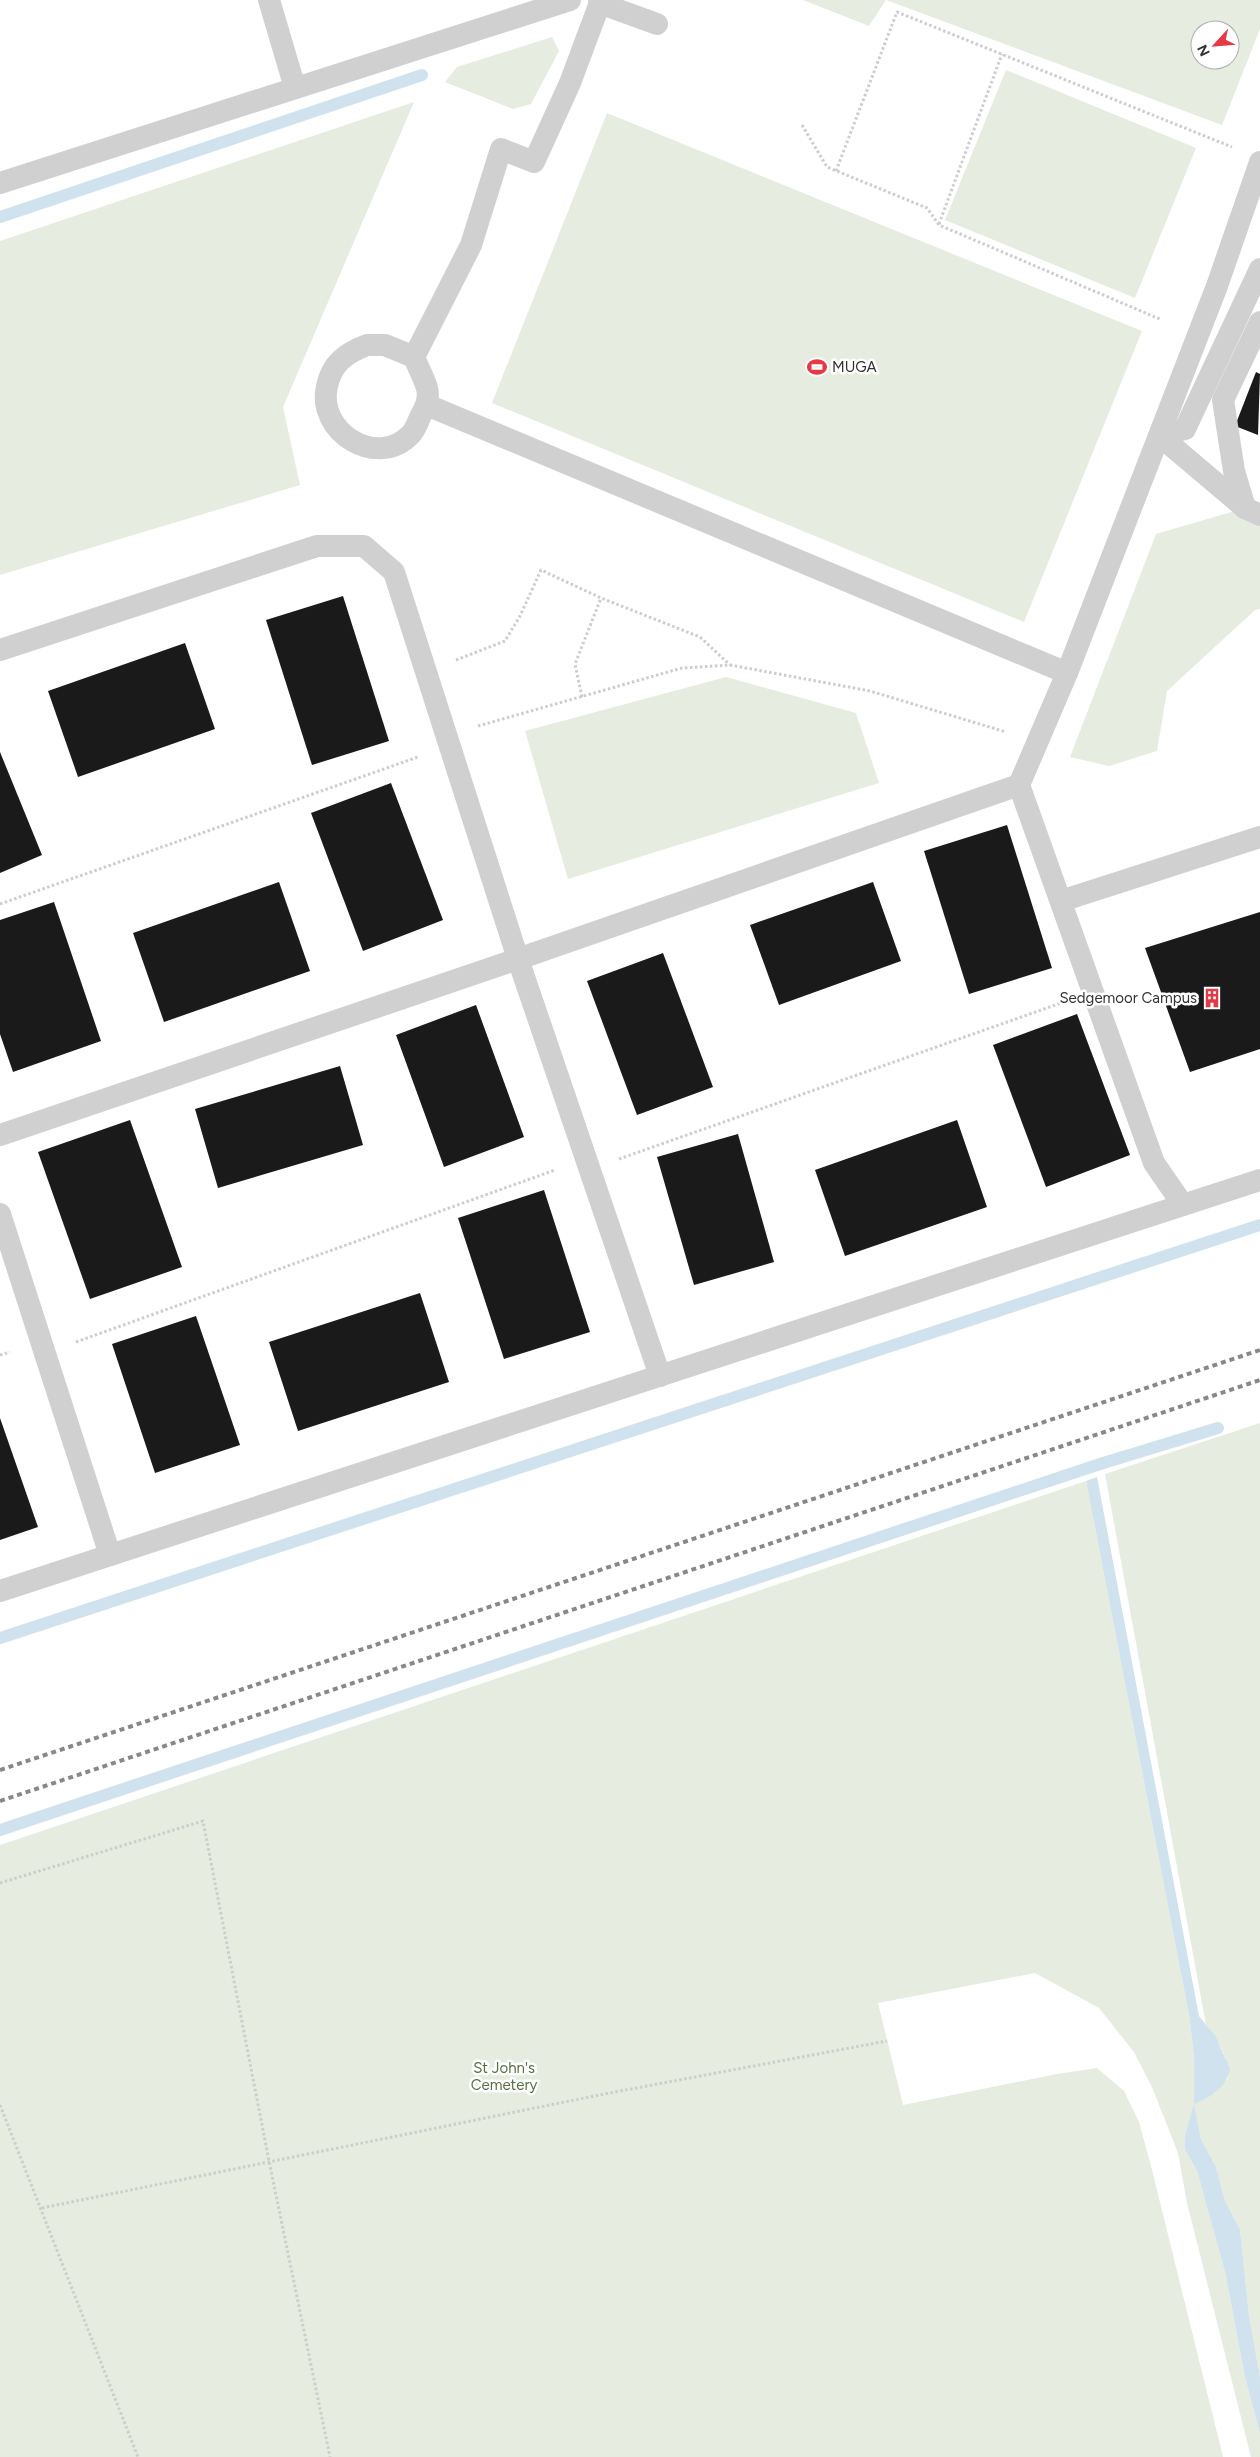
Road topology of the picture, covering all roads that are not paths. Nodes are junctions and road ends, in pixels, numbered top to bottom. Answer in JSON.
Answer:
{"nodes":[{"id":1,"x":269,"y":0,"type":"edge"},
{"id":2,"x":570,"y":0,"type":"edge"},
{"id":3,"x":600,"y":2,"type":"edge"},
{"id":4,"x":657,"y":24,"type":"dead end"},
{"id":5,"x":296,"y":88,"type":"junction"},
{"id":6,"x":1260,"y":162,"type":"edge"},
{"id":7,"x":0,"y":183,"type":"edge"},
{"id":8,"x":1260,"y":192,"type":"edge"},
{"id":9,"x":1244,"y":209,"type":"junction"},
{"id":10,"x":1260,"y":269,"type":"edge"},
{"id":11,"x":1260,"y":322,"type":"edge"},
{"id":12,"x":414,"y":357,"type":"junction"},
{"id":13,"x":427,"y":406,"type":"junction"},
{"id":14,"x":1160,"y":436,"type":"junction"},
{"id":15,"x":1252,"y":512,"type":"edge"},
{"id":16,"x":0,"y":650,"type":"edge"},
{"id":17,"x":1067,"y":672,"type":"junction"},
{"id":18,"x":1019,"y":785,"type":"junction"},
{"id":19,"x":1260,"y":837,"type":"edge"},
{"id":20,"x":1060,"y":901,"type":"junction"},
{"id":21,"x":518,"y":959,"type":"junction"},
{"id":22,"x":0,"y":1135,"type":"edge"},
{"id":23,"x":1260,"y":1180,"type":"edge"},
{"id":24,"x":1183,"y":1205,"type":"junction"},
{"id":25,"x":0,"y":1214,"type":"edge"},
{"id":26,"x":660,"y":1376,"type":"junction"},
{"id":27,"x":110,"y":1555,"type":"junction"},
{"id":28,"x":0,"y":1591,"type":"edge"}],
"edges":[{"from":1,"to":5,"type":"lane"},
{"from":2,"to":5,"type":"lane"},
{"from":3,"to":4,"type":"lane"},
{"from":3,"to":12,"type":"lane"},
{"from":5,"to":7,"type":"lane"},
{"from":6,"to":9,"type":"lane"},
{"from":8,"to":9,"type":"lane"},
{"from":9,"to":14,"type":"lane"},
{"from":10,"to":14,"type":"lane"},
{"from":11,"to":15,"type":"lane"},
{"from":12,"to":13,"type":"lane"},
{"from":12,"to":13,"type":"lane"},
{"from":13,"to":17,"type":"lane"},
{"from":14,"to":15,"type":"lane"},
{"from":14,"to":17,"type":"lane"},
{"from":16,"to":21,"type":"lane"},
{"from":17,"to":18,"type":"lane"},
{"from":18,"to":20,"type":"lane"},
{"from":18,"to":21,"type":"lane"},
{"from":19,"to":20,"type":"lane"},
{"from":20,"to":24,"type":"lane"},
{"from":21,"to":22,"type":"lane"},
{"from":21,"to":26,"type":"lane"},
{"from":23,"to":24,"type":"lane"},
{"from":24,"to":26,"type":"lane"},
{"from":25,"to":27,"type":"lane"},
{"from":26,"to":27,"type":"lane"},
{"from":27,"to":28,"type":"lane"}]}
